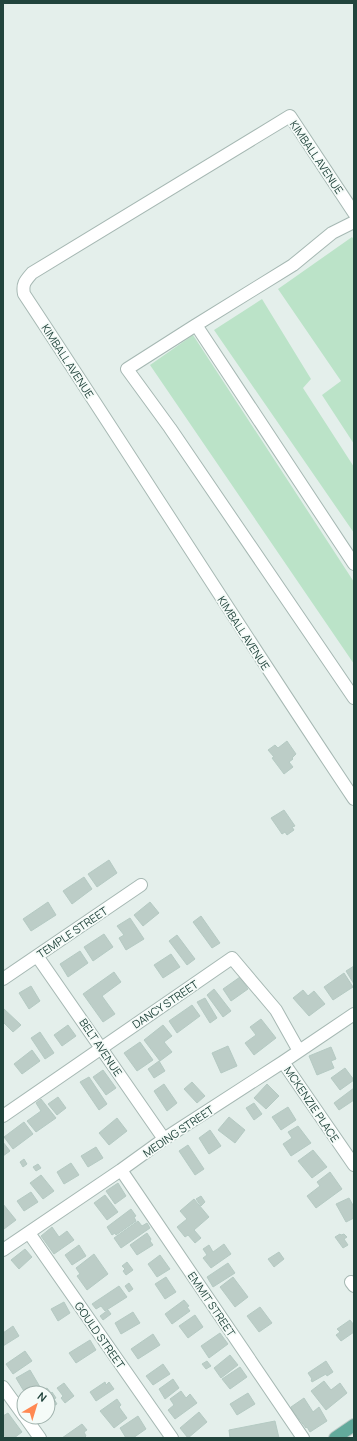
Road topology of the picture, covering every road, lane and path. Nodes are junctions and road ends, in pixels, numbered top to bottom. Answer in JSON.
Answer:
{"nodes":[{"id":1,"x":354,"y":213,"type":"edge"},
{"id":2,"x":354,"y":222,"type":"edge"},
{"id":3,"x":196,"y":325,"type":"junction"},
{"id":4,"x":354,"y":564,"type":"edge"},
{"id":5,"x":354,"y":698,"type":"edge"},
{"id":6,"x":354,"y":799,"type":"edge"},
{"id":7,"x":141,"y":885,"type":"dead end"},
{"id":8,"x":38,"y":956,"type":"junction"},
{"id":9,"x":3,"y":980,"type":"edge"},
{"id":10,"x":354,"y":1014,"type":"edge"},
{"id":11,"x":101,"y":1048,"type":"junction"},
{"id":12,"x":299,"y":1051,"type":"junction"},
{"id":13,"x":284,"y":1062,"type":"junction"},
{"id":14,"x":3,"y":1116,"type":"edge"},
{"id":15,"x":164,"y":1139,"type":"junction"},
{"id":16,"x":354,"y":1165,"type":"edge"},
{"id":17,"x":121,"y":1170,"type":"junction"},
{"id":18,"x":29,"y":1233,"type":"junction"},
{"id":19,"x":3,"y":1250,"type":"edge"},
{"id":20,"x":3,"y":1386,"type":"edge"},
{"id":21,"x":16,"y":1405,"type":"edge"},
{"id":22,"x":31,"y":1425,"type":"edge"},
{"id":23,"x":354,"y":1425,"type":"edge"},
{"id":24,"x":40,"y":1438,"type":"edge"},
{"id":25,"x":172,"y":1438,"type":"edge"},
{"id":26,"x":303,"y":1438,"type":"edge"},
{"id":27,"x":335,"y":1438,"type":"edge"}],
"edges":[{"from":1,"to":6,"type":"street","name":"KIMBALL AVENUE"},
{"from":2,"to":3,"type":"street"},
{"from":3,"to":4,"type":"street"},
{"from":3,"to":5,"type":"street"},
{"from":7,"to":8,"type":"street","name":"TEMPLE STREET"},
{"from":8,"to":9,"type":"street","name":"TEMPLE STREET"},
{"from":8,"to":11,"type":"street","name":"BELT AVENUE"},
{"from":10,"to":12,"type":"street","name":"MEDING STREET"},
{"from":11,"to":12,"type":"street","name":"DANCY STREET"},
{"from":11,"to":14,"type":"street","name":"DANCY STREET"},
{"from":11,"to":15,"type":"street","name":"BELT AVENUE"},
{"from":12,"to":13,"type":"street","name":"MEDING STREET"},
{"from":13,"to":15,"type":"street","name":"MEDING STREET"},
{"from":13,"to":16,"type":"street","name":"MCKENZIE PLACE"},
{"from":15,"to":17,"type":"street","name":"MEDING STREET"},
{"from":17,"to":18,"type":"street","name":"MEDING STREET"},
{"from":17,"to":26,"type":"street","name":"EMMIT STREET"},
{"from":18,"to":19,"type":"street","name":"MEDING STREET"},
{"from":18,"to":25,"type":"street","name":"GOULD STREET"},
{"from":20,"to":21,"type":"street"},
{"from":22,"to":24,"type":"street"},
{"from":23,"to":27,"type":"main road"}]}
